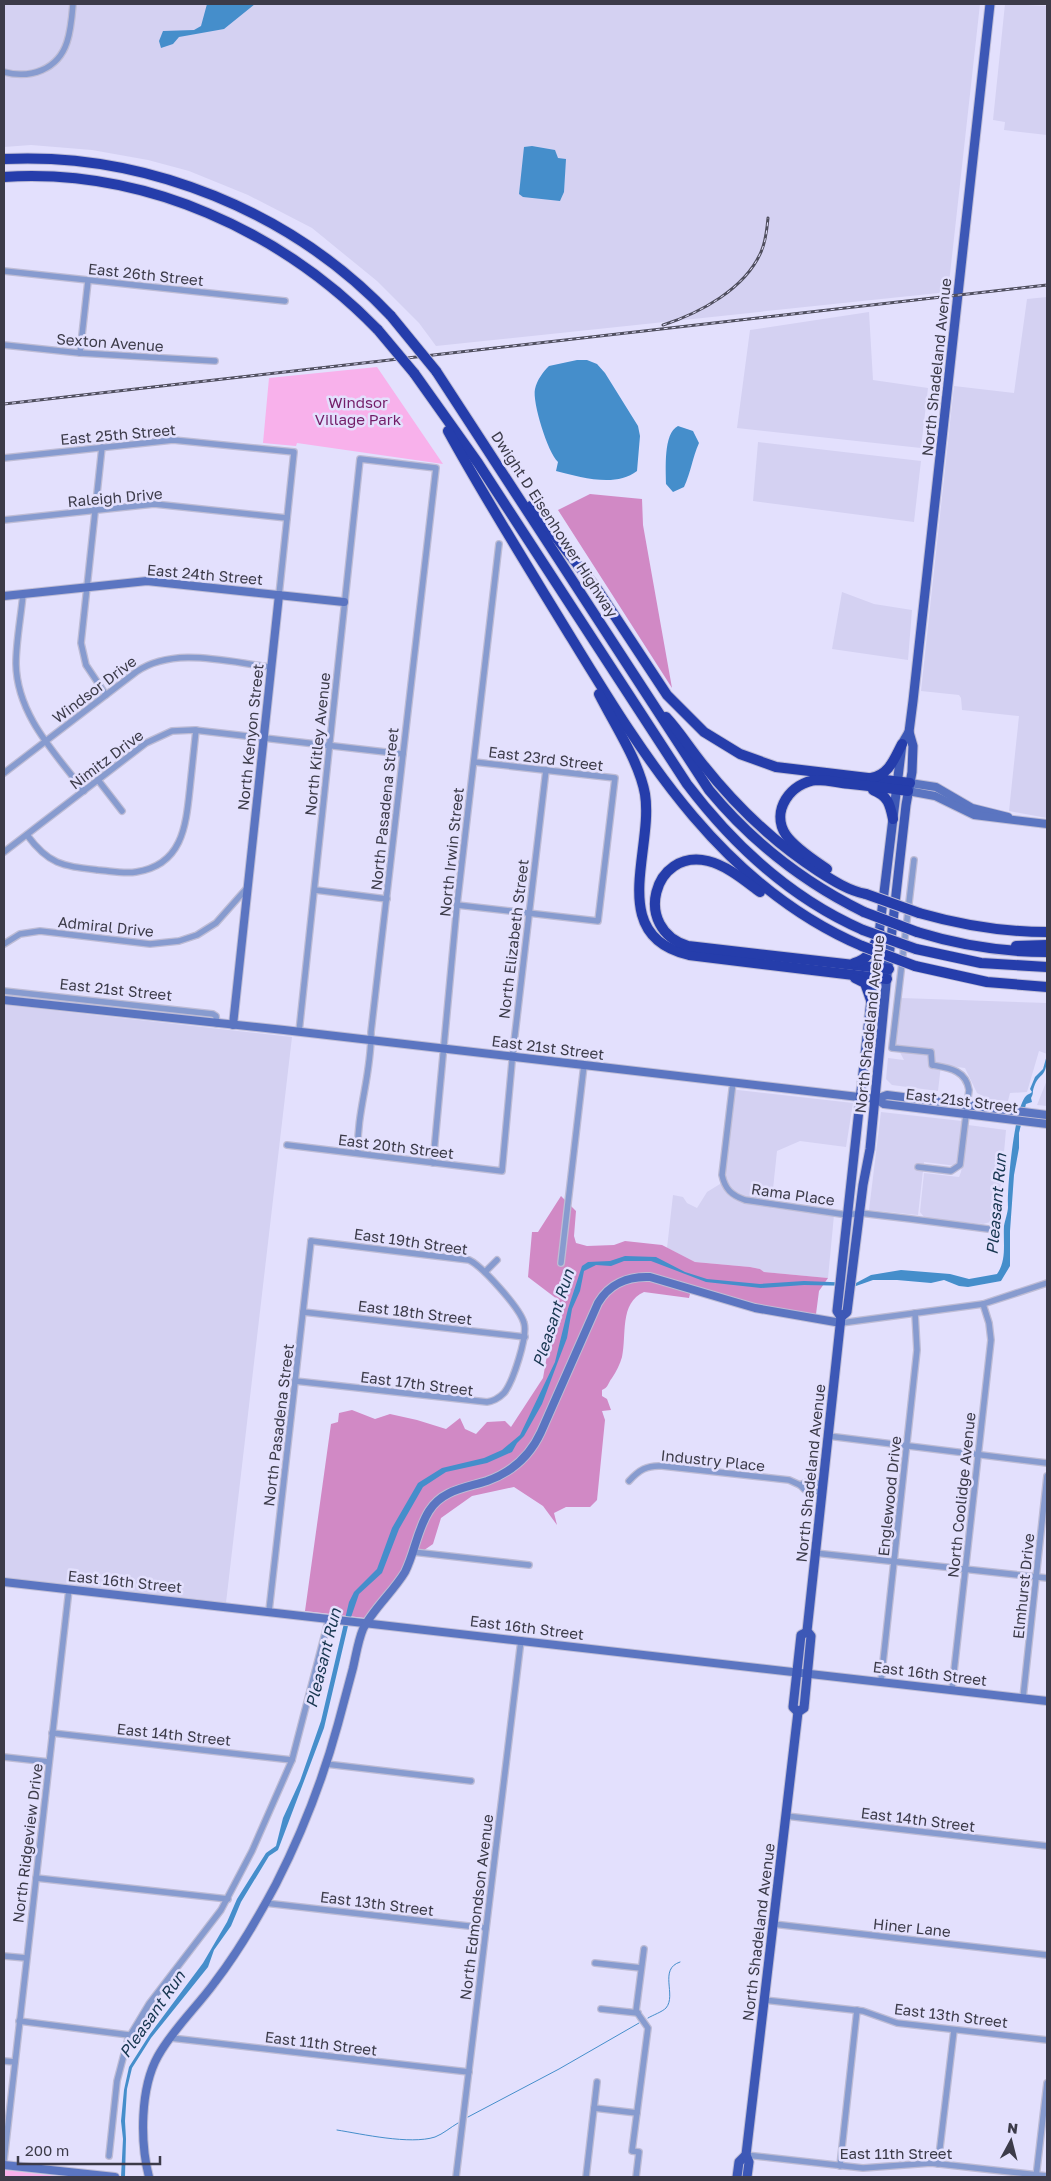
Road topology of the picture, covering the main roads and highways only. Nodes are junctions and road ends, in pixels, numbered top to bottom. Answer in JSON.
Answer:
{"nodes":[{"id":1,"x":991,"y":4,"type":"edge"},
{"id":2,"x":4,"y":160,"type":"edge"},
{"id":3,"x":4,"y":178,"type":"edge"},
{"id":4,"x":428,"y":395,"type":"junction"},
{"id":5,"x":506,"y":477,"type":"junction"},
{"id":6,"x":580,"y":652,"type":"junction"},
{"id":7,"x":646,"y":694,"type":"junction"},
{"id":8,"x":909,"y":732,"type":"junction"},
{"id":9,"x":902,"y":744,"type":"junction"},
{"id":10,"x":863,"y":782,"type":"junction"},
{"id":11,"x":897,"y":786,"type":"junction"},
{"id":12,"x":909,"y":787,"type":"junction"},
{"id":13,"x":893,"y":819,"type":"junction"},
{"id":14,"x":866,"y":894,"type":"junction"},
{"id":15,"x":814,"y":921,"type":"junction"},
{"id":16,"x":1047,"y":932,"type":"edge"},
{"id":17,"x":880,"y":933,"type":"junction"},
{"id":18,"x":1047,"y":945,"type":"edge"},
{"id":19,"x":990,"y":947,"type":"junction"},
{"id":20,"x":1047,"y":952,"type":"edge"},
{"id":21,"x":850,"y":964,"type":"junction"},
{"id":22,"x":876,"y":967,"type":"junction"},
{"id":23,"x":1047,"y":967,"type":"edge"},
{"id":24,"x":889,"y":969,"type":"junction"},
{"id":25,"x":847,"y":975,"type":"junction"},
{"id":26,"x":875,"y":978,"type":"junction"},
{"id":27,"x":886,"y":979,"type":"junction"},
{"id":28,"x":1047,"y":988,"type":"edge"},
{"id":29,"x":871,"y":1000,"type":"junction"},
{"id":30,"x":843,"y":1299,"type":"junction"},
{"id":31,"x":807,"y":1632,"type":"junction"},
{"id":32,"x":798,"y":1712,"type":"junction"},
{"id":33,"x":746,"y":2155,"type":"junction"},
{"id":34,"x":737,"y":2177,"type":"edge"},
{"id":35,"x":748,"y":2177,"type":"edge"}],
"edges":[{"from":1,"to":8,"type":"main road","name":"North Shadeland Avenue"},
{"from":2,"to":5,"type":"highway","name":"Dwight D Eisenhower Highway","bridge":true},
{"from":3,"to":4,"type":"highway","name":"Dwight D Eisenhower Highway","bridge":true},
{"from":4,"to":6,"type":"highway"},
{"from":4,"to":23,"type":"highway","name":"Dwight D Eisenhower Highway","bridge":true},
{"from":5,"to":7,"type":"highway","name":"Dwight D Eisenhower Highway"},
{"from":5,"to":10,"type":"highway"},
{"from":6,"to":15,"type":"highway"},
{"from":6,"to":25,"type":"highway"},
{"from":7,"to":14,"type":"highway"},
{"from":7,"to":19,"type":"highway","name":"Dwight D Eisenhower Highway","bridge":true},
{"from":8,"to":9,"type":"main road","name":"North Shadeland Avenue"},
{"from":8,"to":12,"type":"main road","name":"North Shadeland Avenue"},
{"from":9,"to":10,"type":"highway"},
{"from":9,"to":11,"type":"main road","name":"North Shadeland Avenue"},
{"from":10,"to":11,"type":"highway"},
{"from":10,"to":13,"type":"highway"},
{"from":10,"to":14,"type":"highway"},
{"from":11,"to":12,"type":"highway"},
{"from":11,"to":13,"type":"main road","name":"North Shadeland Avenue"},
{"from":12,"to":24,"type":"main road","name":"North Shadeland Avenue"},
{"from":13,"to":17,"type":"main road","name":"North Shadeland Avenue"},
{"from":14,"to":16,"type":"highway","bridge":true},
{"from":15,"to":21,"type":"highway"},
{"from":15,"to":28,"type":"highway","bridge":true},
{"from":17,"to":21,"type":"highway"},
{"from":17,"to":22,"type":"main road","name":"North Shadeland Avenue"},
{"from":18,"to":19,"type":"highway"},
{"from":19,"to":20,"type":"highway","name":"Dwight D Eisenhower Highway"},
{"from":21,"to":22,"type":"highway"},
{"from":22,"to":24,"type":"highway"},
{"from":22,"to":26,"type":"main road","name":"North Shadeland Avenue"},
{"from":24,"to":27,"type":"main road","name":"North Shadeland Avenue"},
{"from":25,"to":26,"type":"highway"},
{"from":25,"to":29,"type":"highway"},
{"from":26,"to":27,"type":"highway"},
{"from":26,"to":29,"type":"main road","name":"North Shadeland Avenue"},
{"from":27,"to":30,"type":"main road","name":"North Shadeland Avenue"},
{"from":29,"to":30,"type":"main road","name":"North Shadeland Avenue"},
{"from":30,"to":31,"type":"main road","name":"North Shadeland Avenue"},
{"from":31,"to":32,"type":"main road","name":"North Shadeland Avenue"},
{"from":31,"to":32,"type":"main road","name":"North Shadeland Avenue"},
{"from":32,"to":33,"type":"main road","name":"North Shadeland Avenue"},
{"from":33,"to":34,"type":"main road","name":"North Shadeland Avenue"},
{"from":33,"to":35,"type":"main road","name":"North Shadeland Avenue"}]}
